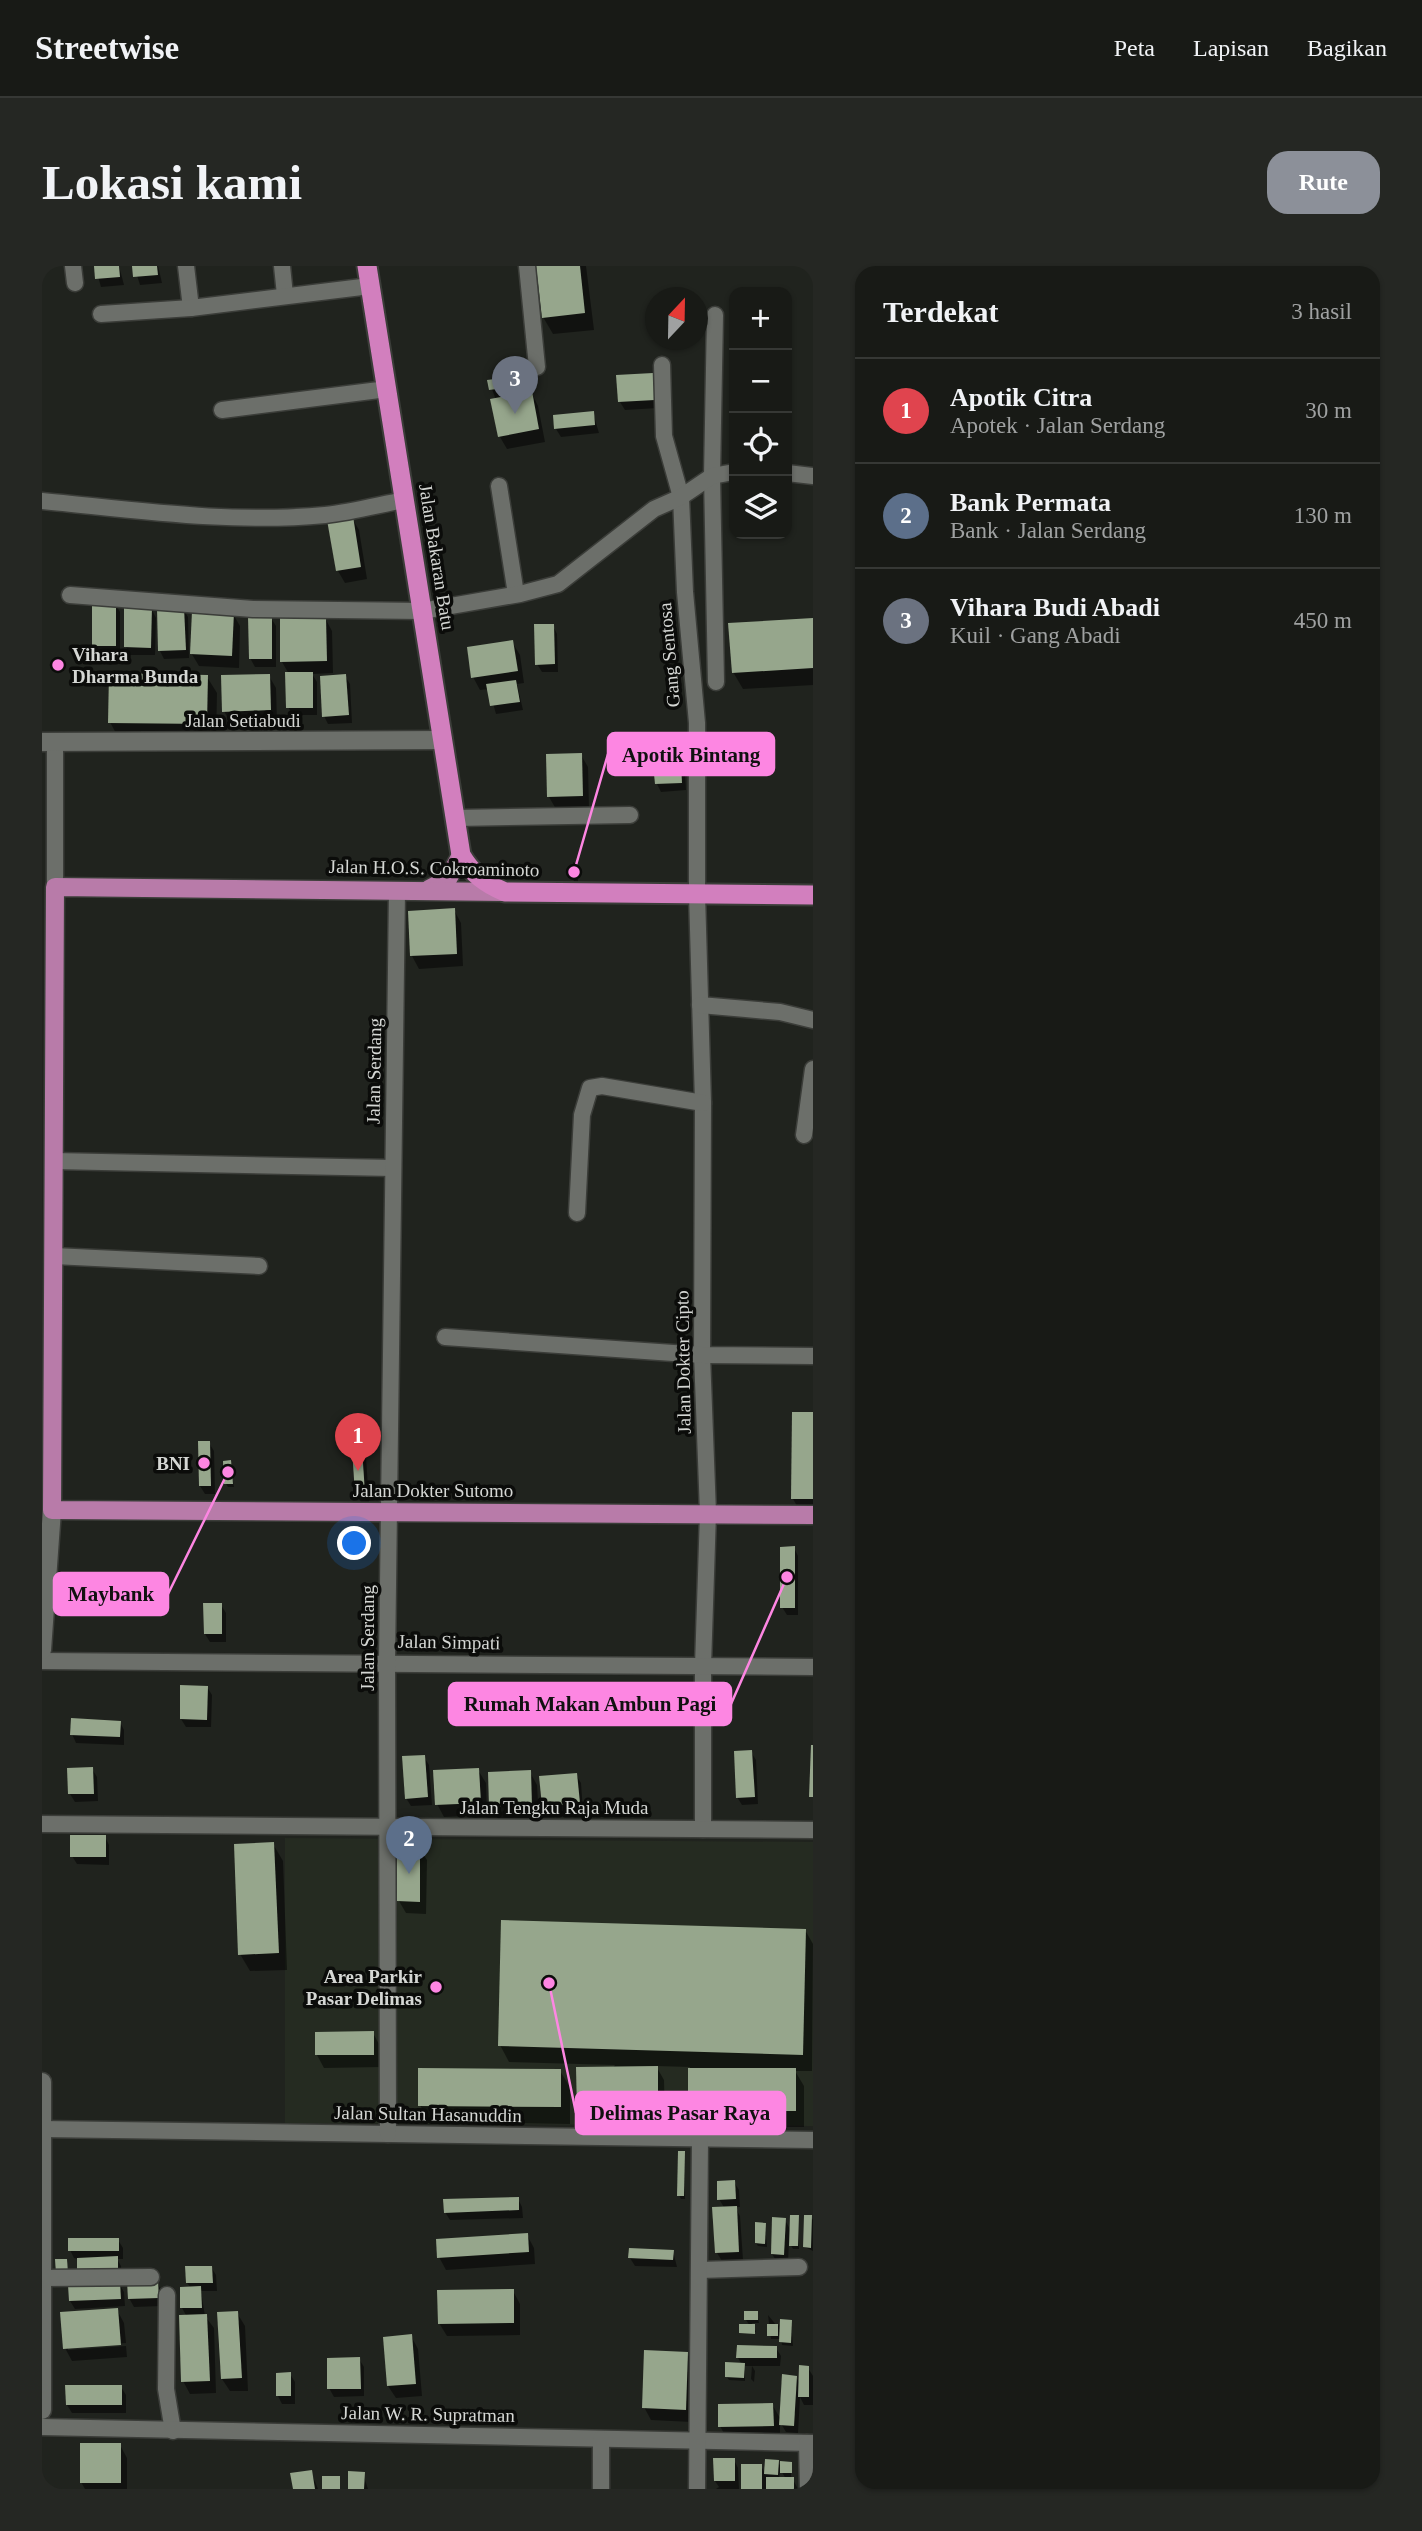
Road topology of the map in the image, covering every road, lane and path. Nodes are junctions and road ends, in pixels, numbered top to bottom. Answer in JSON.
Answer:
{"nodes":[{"id":1,"x":186,"y":266,"type":"edge"},
{"id":2,"x":282,"y":266,"type":"edge"},
{"id":3,"x":527,"y":266,"type":"edge"},
{"id":4,"x":368,"y":276,"type":"edge"},
{"id":5,"x":285,"y":295,"type":"junction"},
{"id":6,"x":191,"y":308,"type":"junction"},
{"id":7,"x":101,"y":314,"type":"dead end"},
{"id":8,"x":715,"y":315,"type":"dead end"},
{"id":9,"x":662,"y":365,"type":"dead end"},
{"id":10,"x":537,"y":367,"type":"dead end"},
{"id":11,"x":387,"y":389,"type":"junction"},
{"id":12,"x":222,"y":410,"type":"dead end"},
{"id":13,"x":729,"y":473,"type":"edge"},
{"id":14,"x":792,"y":473,"type":"edge"},
{"id":15,"x":712,"y":476,"type":"junction"},
{"id":16,"x":813,"y":476,"type":"edge"},
{"id":17,"x":499,"y":486,"type":"dead end"},
{"id":18,"x":681,"y":497,"type":"junction"},
{"id":19,"x":404,"y":500,"type":"junction"},
{"id":20,"x":42,"y":501,"type":"edge"},
{"id":21,"x":516,"y":594,"type":"junction"},
{"id":22,"x":70,"y":595,"type":"dead end"},
{"id":23,"x":422,"y":611,"type":"junction"},
{"id":24,"x":716,"y":681,"type":"dead end"},
{"id":25,"x":443,"y":740,"type":"junction"},
{"id":26,"x":49,"y":742,"type":"edge"},
{"id":27,"x":630,"y":815,"type":"dead end"},
{"id":28,"x":456,"y":818,"type":"junction"},
{"id":29,"x":461,"y":855,"type":"junction"},
{"id":30,"x":55,"y":887,"type":"junction"},
{"id":31,"x":397,"y":891,"type":"junction"},
{"id":32,"x":422,"y":891,"type":"junction"},
{"id":33,"x":505,"y":892,"type":"junction"},
{"id":34,"x":697,"y":894,"type":"junction"},
{"id":35,"x":813,"y":895,"type":"edge"},
{"id":36,"x":701,"y":1005,"type":"junction"},
{"id":37,"x":813,"y":1020,"type":"edge"},
{"id":38,"x":813,"y":1069,"type":"edge"},
{"id":39,"x":704,"y":1103,"type":"junction"},
{"id":40,"x":804,"y":1135,"type":"dead end"},
{"id":41,"x":54,"y":1161,"type":"junction"},
{"id":42,"x":393,"y":1168,"type":"junction"},
{"id":43,"x":578,"y":1213,"type":"dead end"},
{"id":44,"x":54,"y":1256,"type":"junction"},
{"id":45,"x":259,"y":1266,"type":"dead end"},
{"id":46,"x":445,"y":1338,"type":"dead end"},
{"id":47,"x":702,"y":1355,"type":"junction"},
{"id":48,"x":813,"y":1356,"type":"edge"},
{"id":49,"x":52,"y":1510,"type":"junction"},
{"id":50,"x":389,"y":1511,"type":"junction"},
{"id":51,"x":708,"y":1513,"type":"junction"},
{"id":52,"x":813,"y":1515,"type":"edge"},
{"id":53,"x":42,"y":1650,"type":"edge"},
{"id":54,"x":42,"y":1661,"type":"edge"},
{"id":55,"x":387,"y":1662,"type":"junction"},
{"id":56,"x":703,"y":1665,"type":"junction"},
{"id":57,"x":813,"y":1667,"type":"edge"},
{"id":58,"x":42,"y":1824,"type":"edge"},
{"id":59,"x":388,"y":1827,"type":"junction"},
{"id":60,"x":704,"y":1829,"type":"junction"},
{"id":61,"x":813,"y":1830,"type":"edge"},
{"id":62,"x":42,"y":2082,"type":"edge"},
{"id":63,"x":42,"y":2129,"type":"edge"},
{"id":64,"x":388,"y":2134,"type":"junction"},
{"id":65,"x":701,"y":2139,"type":"junction"},
{"id":66,"x":813,"y":2140,"type":"edge"},
{"id":67,"x":799,"y":2267,"type":"dead end"},
{"id":68,"x":700,"y":2270,"type":"junction"},
{"id":69,"x":151,"y":2277,"type":"dead end"},
{"id":70,"x":44,"y":2278,"type":"edge"},
{"id":71,"x":167,"y":2295,"type":"dead end"},
{"id":72,"x":42,"y":2325,"type":"edge"},
{"id":73,"x":42,"y":2410,"type":"edge"},
{"id":74,"x":42,"y":2427,"type":"edge"},
{"id":75,"x":173,"y":2431,"type":"junction"},
{"id":76,"x":601,"y":2439,"type":"junction"},
{"id":77,"x":698,"y":2441,"type":"junction"},
{"id":78,"x":810,"y":2443,"type":"edge"},
{"id":79,"x":601,"y":2489,"type":"edge"},
{"id":80,"x":697,"y":2489,"type":"edge"},
{"id":81,"x":808,"y":2489,"type":"edge"}],
"edges":[{"from":1,"to":6,"type":"street"},
{"from":2,"to":5,"type":"street"},
{"from":3,"to":10,"type":"street"},
{"from":4,"to":5,"type":"street"},
{"from":4,"to":11,"type":"highway","name":"Jalan Bakaran Batu"},
{"from":5,"to":6,"type":"street"},
{"from":6,"to":7,"type":"street"},
{"from":8,"to":15,"type":"street"},
{"from":9,"to":18,"type":"street","name":"Gang Sentosa"},
{"from":11,"to":12,"type":"street"},
{"from":11,"to":19,"type":"highway","name":"Jalan Bakaran Batu"},
{"from":13,"to":15,"type":"street"},
{"from":14,"to":16,"type":"street"},
{"from":15,"to":18,"type":"street"},
{"from":15,"to":24,"type":"street"},
{"from":17,"to":21,"type":"street"},
{"from":18,"to":21,"type":"street"},
{"from":18,"to":34,"type":"street","name":"Gang Sentosa"},
{"from":19,"to":20,"type":"street"},
{"from":19,"to":23,"type":"highway","name":"Jalan Bakaran Batu"},
{"from":21,"to":23,"type":"street"},
{"from":22,"to":23,"type":"street"},
{"from":23,"to":25,"type":"highway","name":"Jalan Bakaran Batu"},
{"from":25,"to":26,"type":"street","name":"Jalan Setiabudi"},
{"from":25,"to":28,"type":"highway","name":"Jalan Bakaran Batu"},
{"from":26,"to":30,"type":"street"},
{"from":27,"to":28,"type":"street"},
{"from":28,"to":29,"type":"highway","name":"Jalan Bakaran Batu"},
{"from":29,"to":32,"type":"main road"},
{"from":29,"to":33,"type":"highway"},
{"from":30,"to":31,"type":"main road","name":"Jalan H.O.S. Cokroaminoto"},
{"from":30,"to":41,"type":"main road"},
{"from":31,"to":32,"type":"main road","name":"Jalan H.O.S. Cokroaminoto"},
{"from":31,"to":42,"type":"street","name":"Jalan Serdang"},
{"from":32,"to":33,"type":"main road","name":"Jalan H.O.S. Cokroaminoto"},
{"from":33,"to":34,"type":"highway","name":"Jalan H.O.S. Cokroaminoto"},
{"from":34,"to":35,"type":"highway","name":"Jalan H.O.S. Cokroaminoto"},
{"from":34,"to":36,"type":"street","name":"Jalan Dokter Cipto"},
{"from":36,"to":37,"type":"street"},
{"from":36,"to":39,"type":"street","name":"Jalan Dokter Cipto"},
{"from":38,"to":40,"type":"street"},
{"from":39,"to":43,"type":"street"},
{"from":39,"to":47,"type":"street","name":"Jalan Dokter Cipto"},
{"from":41,"to":42,"type":"street"},
{"from":41,"to":44,"type":"main road"},
{"from":42,"to":50,"type":"street","name":"Jalan Serdang"},
{"from":44,"to":45,"type":"street"},
{"from":44,"to":49,"type":"main road"},
{"from":46,"to":47,"type":"street"},
{"from":47,"to":48,"type":"street"},
{"from":47,"to":51,"type":"street","name":"Jalan Dokter Cipto"},
{"from":49,"to":50,"type":"main road","name":"Jalan Dokter Sutomo"},
{"from":49,"to":53,"type":"street"},
{"from":50,"to":51,"type":"main road","name":"Jalan Dokter Sutomo"},
{"from":50,"to":55,"type":"street","name":"Jalan Serdang"},
{"from":51,"to":52,"type":"main road","name":"Jalan Dokter Sutomo"},
{"from":51,"to":56,"type":"street","name":"Jalan Dokter Cipto"},
{"from":54,"to":55,"type":"street","name":"Jalan Simpati"},
{"from":55,"to":56,"type":"street","name":"Jalan Simpati"},
{"from":55,"to":59,"type":"street","name":"Jalan Serdang"},
{"from":56,"to":57,"type":"street","name":"Jalan Simpati"},
{"from":56,"to":60,"type":"street","name":"Jalan Dokter Cipto"},
{"from":58,"to":59,"type":"street","name":"Jalan Tengku Raja Muda"},
{"from":59,"to":60,"type":"street","name":"Jalan Tengku Raja Muda"},
{"from":59,"to":64,"type":"street","name":"Jalan Serdang"},
{"from":60,"to":61,"type":"street","name":"Jalan Tengku Raja Muda"},
{"from":62,"to":63,"type":"street"},
{"from":63,"to":64,"type":"street","name":"Jalan Sultan Hasanuddin"},
{"from":63,"to":70,"type":"street"},
{"from":64,"to":65,"type":"street","name":"Jalan Sultan Hasanuddin"},
{"from":65,"to":66,"type":"street","name":"Jalan Sultan Hasanuddin"},
{"from":65,"to":68,"type":"street"},
{"from":67,"to":68,"type":"street"},
{"from":68,"to":77,"type":"street"},
{"from":69,"to":70,"type":"street"},
{"from":70,"to":72,"type":"street"},
{"from":71,"to":75,"type":"street"},
{"from":72,"to":73,"type":"street"},
{"from":74,"to":75,"type":"street","name":"Jalan W. R. Supratman"},
{"from":75,"to":76,"type":"street","name":"Jalan W. R. Supratman"},
{"from":76,"to":77,"type":"street","name":"Jalan W. R. Supratman"},
{"from":76,"to":79,"type":"street"},
{"from":77,"to":78,"type":"street","name":"Jalan W. R. Supratman"},
{"from":77,"to":80,"type":"street"},
{"from":78,"to":81,"type":"street"}]}
